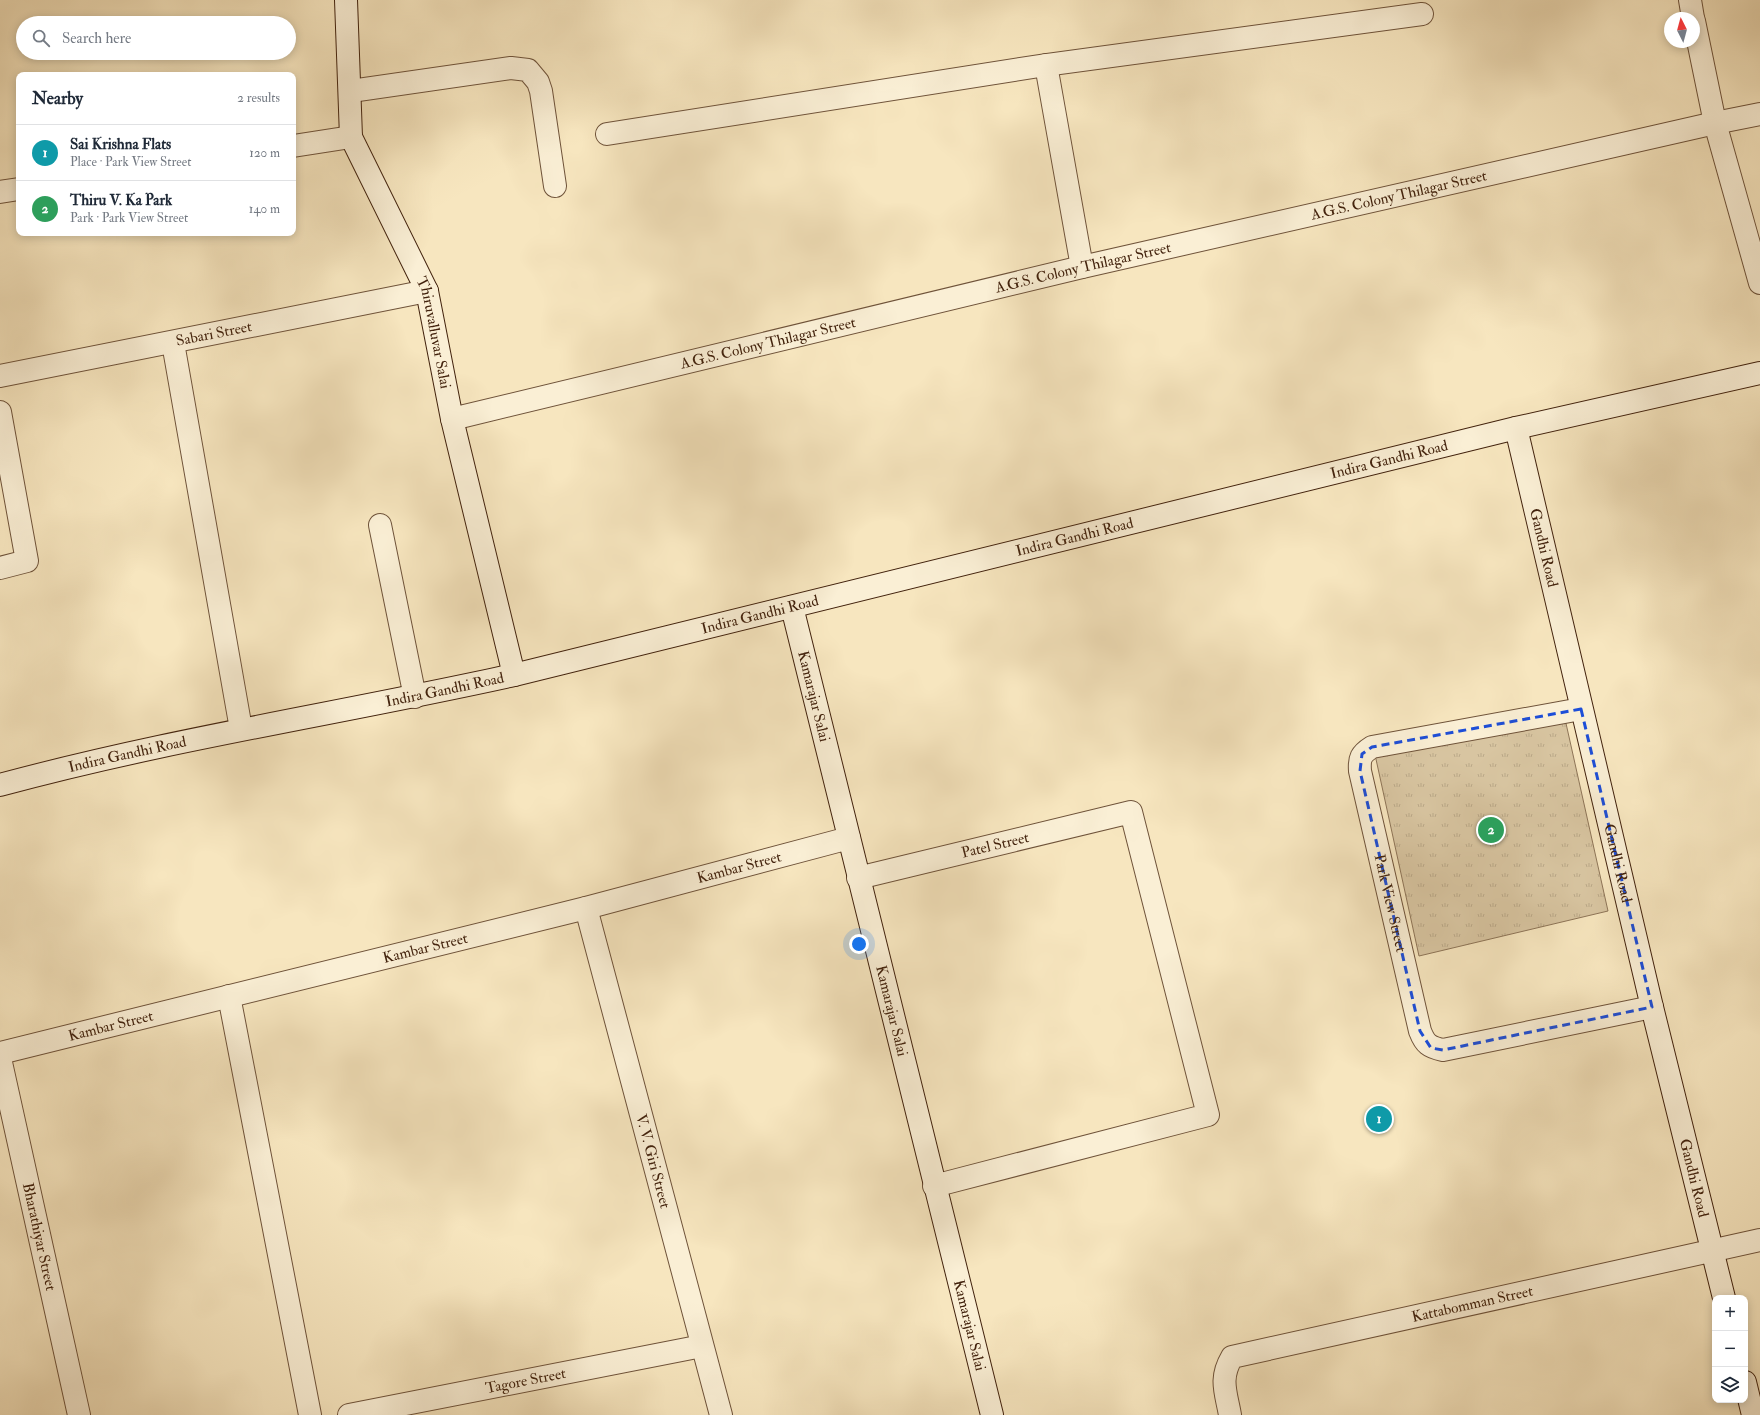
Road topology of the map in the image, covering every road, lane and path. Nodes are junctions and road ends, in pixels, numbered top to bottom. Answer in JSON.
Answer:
{"nodes":[{"id":1,"x":346,"y":0,"type":"edge"},
{"id":2,"x":1690,"y":0,"type":"edge"},
{"id":3,"x":1693,"y":12,"type":"edge"},
{"id":4,"x":1422,"y":14,"type":"dead end"},
{"id":5,"x":1700,"y":48,"type":"edge"},
{"id":6,"x":1046,"y":66,"type":"junction"},
{"id":7,"x":351,"y":91,"type":"junction"},
{"id":8,"x":1760,"y":114,"type":"edge"},
{"id":9,"x":1715,"y":123,"type":"junction"},
{"id":10,"x":607,"y":134,"type":"dead end"},
{"id":11,"x":351,"y":137,"type":"junction"},
{"id":12,"x":296,"y":146,"type":"edge"},
{"id":13,"x":555,"y":186,"type":"dead end"},
{"id":14,"x":16,"y":189,"type":"edge"},
{"id":15,"x":0,"y":192,"type":"edge"},
{"id":16,"x":1082,"y":267,"type":"junction"},
{"id":17,"x":1760,"y":282,"type":"edge"},
{"id":18,"x":427,"y":292,"type":"junction"},
{"id":19,"x":173,"y":343,"type":"junction"},
{"id":20,"x":1760,"y":374,"type":"edge"},
{"id":21,"x":0,"y":376,"type":"edge"},
{"id":22,"x":0,"y":412,"type":"edge"},
{"id":23,"x":452,"y":419,"type":"junction"},
{"id":24,"x":1516,"y":428,"type":"junction"},
{"id":25,"x":380,"y":525,"type":"dead end"},
{"id":26,"x":0,"y":568,"type":"edge"},
{"id":27,"x":792,"y":607,"type":"junction"},
{"id":28,"x":514,"y":675,"type":"junction"},
{"id":29,"x":415,"y":697,"type":"junction"},
{"id":30,"x":1581,"y":709,"type":"junction"},
{"id":31,"x":241,"y":729,"type":"junction"},
{"id":32,"x":0,"y":785,"type":"edge"},
{"id":33,"x":849,"y":838,"type":"junction"},
{"id":34,"x":858,"y":878,"type":"junction"},
{"id":35,"x":586,"y":908,"type":"junction"},
{"id":36,"x":229,"y":996,"type":"junction"},
{"id":37,"x":1652,"y":1006,"type":"junction"},
{"id":38,"x":0,"y":1053,"type":"edge"},
{"id":39,"x":0,"y":1058,"type":"edge"},
{"id":40,"x":934,"y":1186,"type":"junction"},
{"id":41,"x":1760,"y":1240,"type":"edge"},
{"id":42,"x":1712,"y":1251,"type":"junction"},
{"id":43,"x":1723,"y":1295,"type":"edge"},
{"id":44,"x":702,"y":1346,"type":"junction"},
{"id":45,"x":1748,"y":1394,"type":"edge"},
{"id":46,"x":79,"y":1415,"type":"edge"},
{"id":47,"x":310,"y":1415,"type":"edge"},
{"id":48,"x":350,"y":1415,"type":"edge"},
{"id":49,"x":721,"y":1415,"type":"edge"},
{"id":50,"x":992,"y":1415,"type":"edge"},
{"id":51,"x":1230,"y":1415,"type":"edge"},
{"id":52,"x":1753,"y":1415,"type":"edge"}],
"edges":[{"from":1,"to":7,"type":"street","name":"Thiruvalluvar Salai"},
{"from":2,"to":3,"type":"street"},
{"from":4,"to":6,"type":"street"},
{"from":5,"to":9,"type":"street"},
{"from":6,"to":10,"type":"street"},
{"from":6,"to":16,"type":"street"},
{"from":7,"to":11,"type":"street","name":"Thiruvalluvar Salai"},
{"from":7,"to":13,"type":"street"},
{"from":8,"to":9,"type":"street","name":"A.G.S. Colony Thilagar Street"},
{"from":9,"to":16,"type":"street","name":"A.G.S. Colony Thilagar Street"},
{"from":9,"to":17,"type":"street"},
{"from":11,"to":12,"type":"street"},
{"from":11,"to":18,"type":"street","name":"Thiruvalluvar Salai"},
{"from":14,"to":15,"type":"street"},
{"from":16,"to":23,"type":"street","name":"A.G.S. Colony Thilagar Street"},
{"from":18,"to":19,"type":"street","name":"Sabari Street"},
{"from":18,"to":23,"type":"street","name":"Thiruvalluvar Salai"},
{"from":19,"to":21,"type":"street","name":"Sabari Street"},
{"from":19,"to":31,"type":"street"},
{"from":20,"to":24,"type":"street","name":"Indira Gandhi Road"},
{"from":22,"to":26,"type":"street"},
{"from":23,"to":28,"type":"street","name":"Thiruvalluvar Salai"},
{"from":24,"to":27,"type":"street","name":"Indira Gandhi Road"},
{"from":24,"to":30,"type":"street","name":"Gandhi Road"},
{"from":25,"to":29,"type":"street"},
{"from":27,"to":28,"type":"street","name":"Indira Gandhi Road"},
{"from":27,"to":33,"type":"street","name":"Kamarajar Salai"},
{"from":28,"to":29,"type":"street","name":"Indira Gandhi Road"},
{"from":29,"to":31,"type":"street","name":"Indira Gandhi Road"},
{"from":30,"to":37,"type":"street","name":"Gandhi Road"},
{"from":30,"to":37,"type":"street","name":"Park View Street"},
{"from":31,"to":32,"type":"street","name":"Indira Gandhi Road"},
{"from":33,"to":34,"type":"street","name":"Kamarajar Salai"},
{"from":33,"to":35,"type":"street","name":"Kambar Street"},
{"from":34,"to":40,"type":"street","name":"Kamarajar Salai"},
{"from":34,"to":40,"type":"street","name":"Patel Street"},
{"from":35,"to":36,"type":"street","name":"Kambar Street"},
{"from":35,"to":44,"type":"street","name":"V. V. Giri Street"},
{"from":36,"to":38,"type":"street","name":"Kambar Street"},
{"from":36,"to":47,"type":"street"},
{"from":37,"to":42,"type":"street","name":"Gandhi Road"},
{"from":39,"to":46,"type":"street","name":"Bharathiyar Street"},
{"from":40,"to":50,"type":"street","name":"Kamarajar Salai"},
{"from":41,"to":42,"type":"street","name":"Kattabomman Street"},
{"from":42,"to":43,"type":"street","name":"Gandhi Road"},
{"from":42,"to":51,"type":"street","name":"Kattabomman Street"},
{"from":44,"to":48,"type":"street","name":"Tagore Street"},
{"from":44,"to":49,"type":"street","name":"V. V. Giri Street"},
{"from":45,"to":52,"type":"street"}]}
